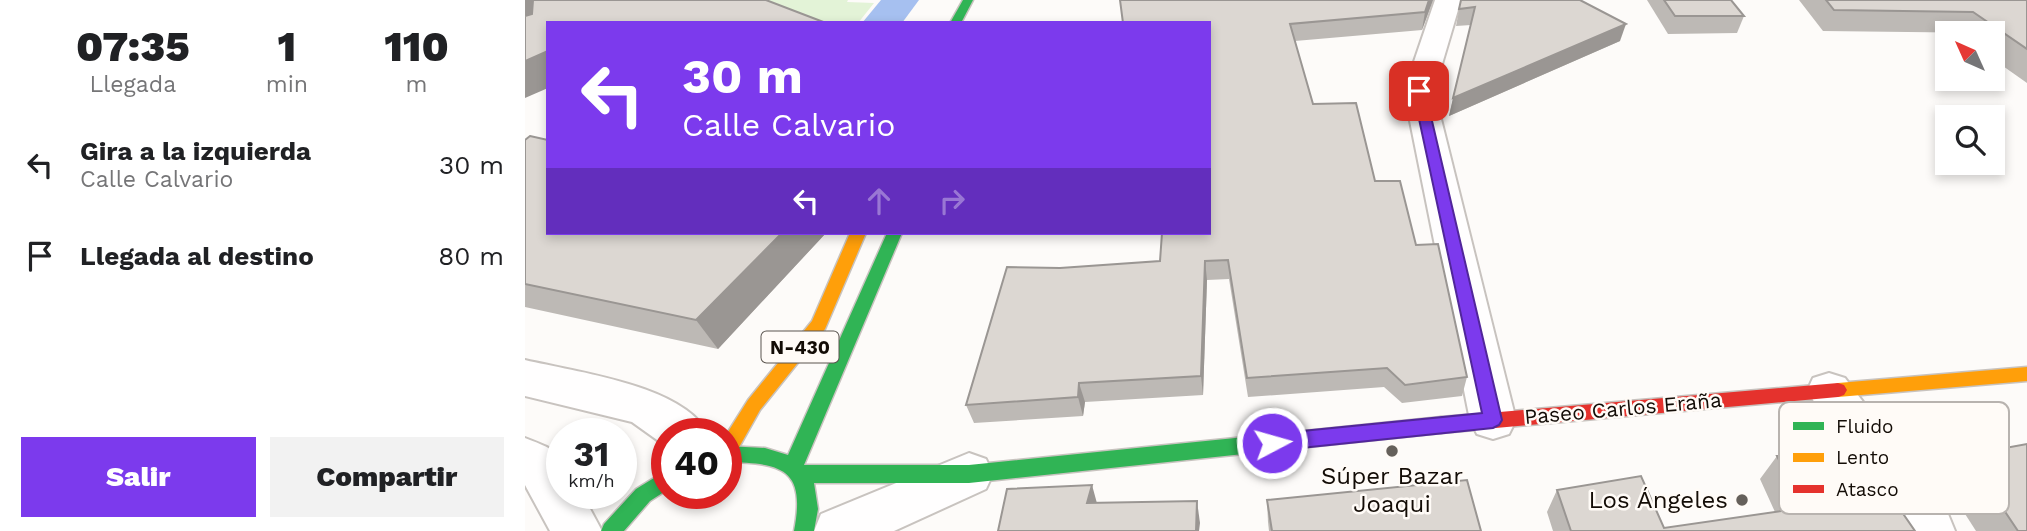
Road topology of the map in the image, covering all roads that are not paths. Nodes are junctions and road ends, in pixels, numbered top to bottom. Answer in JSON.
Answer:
{"nodes":[{"id":1,"x":968,"y":0,"type":"edge"},
{"id":2,"x":1448,"y":0,"type":"edge"},
{"id":3,"x":956,"y":21,"type":"edge"},
{"id":4,"x":857,"y":235,"type":"edge"},
{"id":5,"x":893,"y":235,"type":"edge"},
{"id":6,"x":2027,"y":374,"type":"edge"},
{"id":7,"x":525,"y":379,"type":"edge"},
{"id":8,"x":1829,"y":391,"type":"junction"},
{"id":9,"x":1837,"y":402,"type":"edge"},
{"id":10,"x":661,"y":418,"type":"edge"},
{"id":11,"x":1493,"y":420,"type":"junction"},
{"id":12,"x":742,"y":426,"type":"edge"},
{"id":13,"x":742,"y":452,"type":"edge"},
{"id":14,"x":525,"y":459,"type":"edge"},
{"id":15,"x":797,"y":470,"type":"junction"},
{"id":16,"x":969,"y":474,"type":"junction"},
{"id":17,"x":651,"y":490,"type":"edge"},
{"id":18,"x":1918,"y":514,"type":"edge"},
{"id":19,"x":577,"y":531,"type":"edge"},
{"id":20,"x":611,"y":531,"type":"edge"},
{"id":21,"x":804,"y":531,"type":"edge"},
{"id":22,"x":839,"y":531,"type":"edge"},
{"id":23,"x":1930,"y":531,"type":"edge"}],
"edges":[{"from":1,"to":3,"type":"main road"},
{"from":2,"to":11,"type":"street"},
{"from":4,"to":12,"type":"main road","number":"N-430"},
{"from":5,"to":15,"type":"main road","number":"N-430"},
{"from":6,"to":8,"type":"main road","name":"Paseo Carlos Eraña"},
{"from":7,"to":10,"type":"street"},
{"from":8,"to":9,"type":"street"},
{"from":8,"to":11,"type":"main road","name":"Paseo Carlos Eraña"},
{"from":11,"to":16,"type":"main road","name":"Paseo Carlos Eraña"},
{"from":13,"to":15,"type":"main road","number":"N-430"},
{"from":14,"to":19,"type":"street"},
{"from":15,"to":16,"type":"main road","name":"Paseo Carlos Eraña"},
{"from":15,"to":21,"type":"main road"},
{"from":16,"to":22,"type":"street","name":"Paseo Carlos Eraña"},
{"from":17,"to":20,"type":"main road"},
{"from":18,"to":23,"type":"street"}]}
